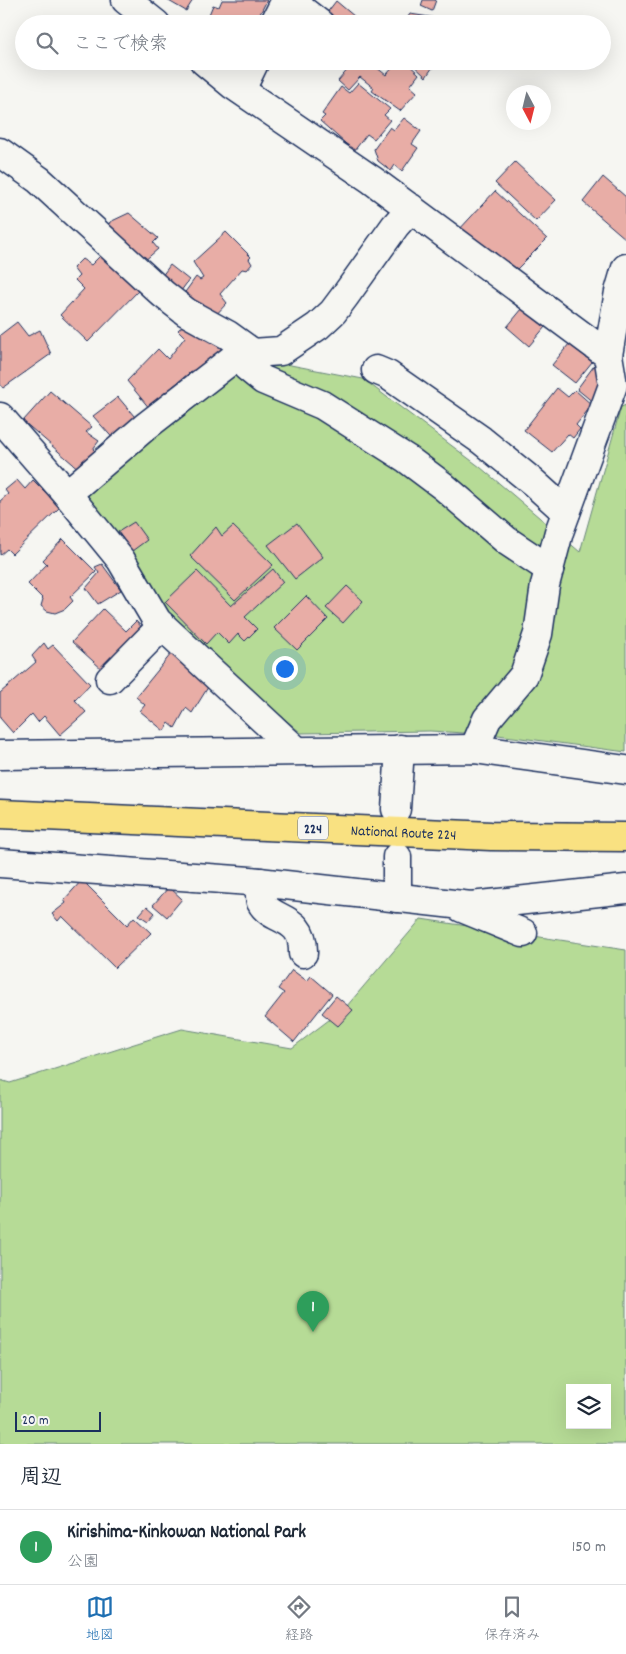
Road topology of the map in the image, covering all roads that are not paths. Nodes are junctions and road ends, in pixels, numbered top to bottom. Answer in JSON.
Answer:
{"nodes":[{"id":1,"x":126,"y":0,"type":"edge"},
{"id":2,"x":288,"y":0,"type":"edge"},
{"id":3,"x":145,"y":15,"type":"edge"},
{"id":4,"x":279,"y":15,"type":"edge"},
{"id":5,"x":308,"y":15,"type":"edge"},
{"id":6,"x":215,"y":70,"type":"edge"},
{"id":7,"x":251,"y":70,"type":"edge"},
{"id":8,"x":241,"y":90,"type":"junction"},
{"id":9,"x":0,"y":152,"type":"edge"},
{"id":10,"x":411,"y":208,"type":"junction"},
{"id":11,"x":626,"y":268,"type":"edge"},
{"id":12,"x":246,"y":354,"type":"junction"},
{"id":13,"x":608,"y":355,"type":"junction"},
{"id":14,"x":376,"y":370,"type":"dead end"},
{"id":15,"x":0,"y":417,"type":"edge"},
{"id":16,"x":67,"y":494,"type":"junction"},
{"id":17,"x":566,"y":512,"type":"junction"},
{"id":18,"x":549,"y":569,"type":"junction"},
{"id":19,"x":162,"y":626,"type":"junction"},
{"id":20,"x":110,"y":679,"type":"dead end"},
{"id":21,"x":400,"y":749,"type":"junction"},
{"id":22,"x":474,"y":749,"type":"junction"},
{"id":23,"x":296,"y":750,"type":"junction"},
{"id":24,"x":0,"y":755,"type":"edge"},
{"id":25,"x":626,"y":770,"type":"edge"},
{"id":26,"x":396,"y":810,"type":"dead end"},
{"id":27,"x":0,"y":814,"type":"edge"},
{"id":28,"x":626,"y":837,"type":"edge"},
{"id":29,"x":397,"y":857,"type":"dead end"},
{"id":30,"x":0,"y":863,"type":"edge"},
{"id":31,"x":260,"y":882,"type":"junction"},
{"id":32,"x":626,"y":888,"type":"edge"},
{"id":33,"x":397,"y":898,"type":"junction"},
{"id":34,"x":451,"y":904,"type":"junction"},
{"id":35,"x":523,"y":933,"type":"dead end"},
{"id":36,"x":303,"y":953,"type":"dead end"}],
"edges":[{"from":1,"to":3,"type":"street"},
{"from":2,"to":4,"type":"street"},
{"from":2,"to":5,"type":"street"},
{"from":6,"to":8,"type":"street"},
{"from":7,"to":8,"type":"street"},
{"from":8,"to":10,"type":"street"},
{"from":9,"to":12,"type":"street"},
{"from":10,"to":12,"type":"street"},
{"from":10,"to":13,"type":"street"},
{"from":11,"to":13,"type":"street"},
{"from":12,"to":16,"type":"street"},
{"from":12,"to":18,"type":"street"},
{"from":13,"to":17,"type":"street"},
{"from":14,"to":17,"type":"street"},
{"from":15,"to":16,"type":"street"},
{"from":16,"to":19,"type":"street"},
{"from":17,"to":18,"type":"street"},
{"from":18,"to":22,"type":"street"},
{"from":19,"to":20,"type":"street"},
{"from":19,"to":23,"type":"street"},
{"from":21,"to":22,"type":"street"},
{"from":21,"to":23,"type":"street"},
{"from":21,"to":26,"type":"street"},
{"from":22,"to":25,"type":"street"},
{"from":23,"to":24,"type":"street"},
{"from":27,"to":28,"type":"highway","name":"National Route 224","number":"224"},
{"from":29,"to":33,"type":"street"},
{"from":30,"to":31,"type":"street"},
{"from":31,"to":33,"type":"street"},
{"from":31,"to":36,"type":"street"},
{"from":32,"to":34,"type":"street"},
{"from":33,"to":34,"type":"street"},
{"from":34,"to":35,"type":"street"}]}
